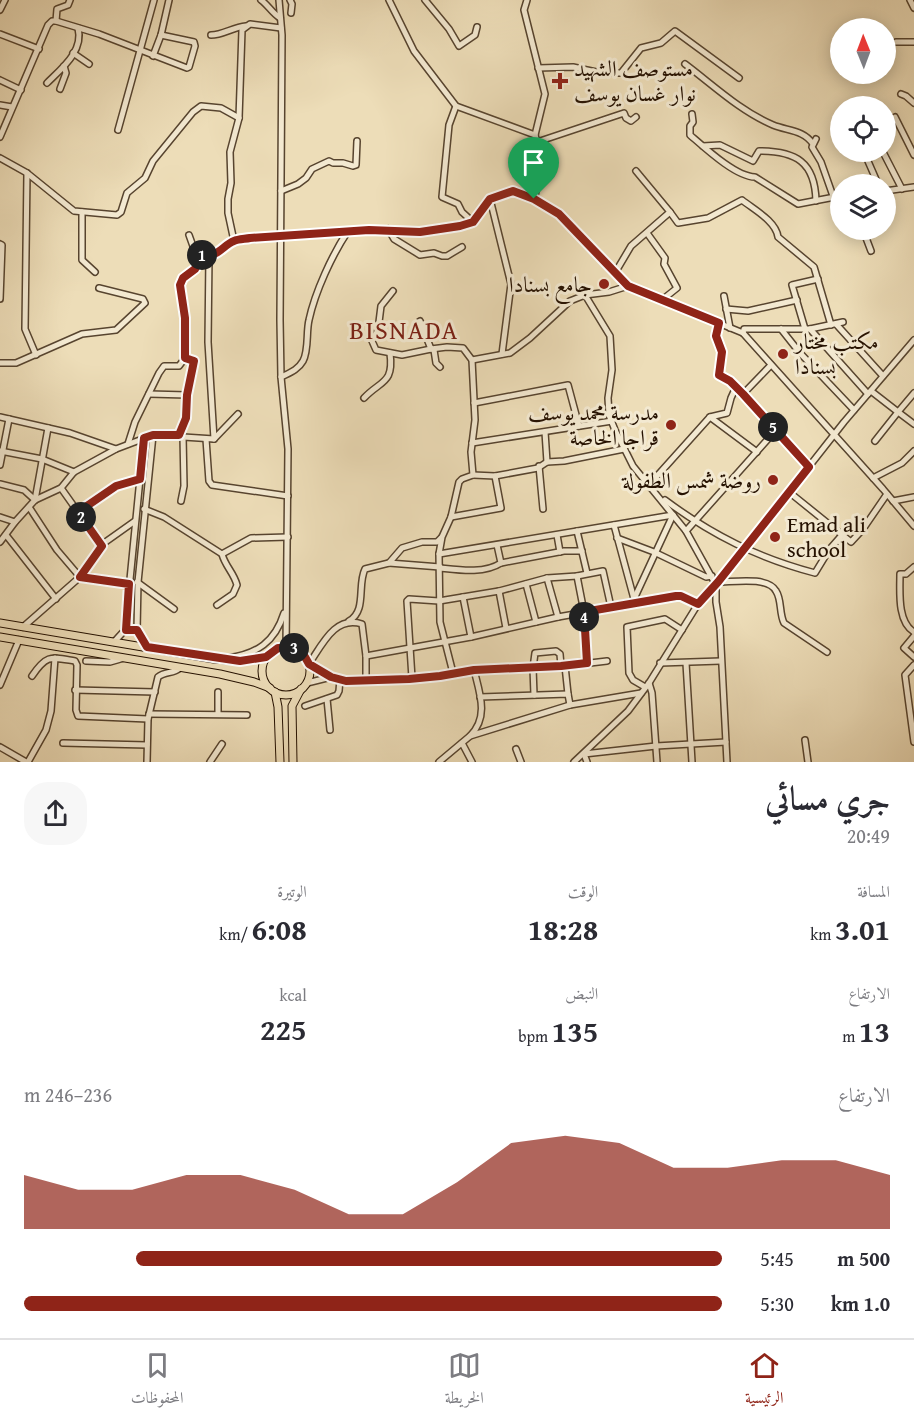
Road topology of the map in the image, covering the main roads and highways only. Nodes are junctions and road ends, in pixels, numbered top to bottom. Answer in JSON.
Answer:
{"nodes":[{"id":1,"x":0,"y":623,"type":"edge"},
{"id":2,"x":0,"y":637,"type":"edge"},
{"id":3,"x":266,"y":657,"type":"junction"},
{"id":4,"x":304,"y":686,"type":"junction"},
{"id":5,"x":273,"y":690,"type":"junction"},
{"id":6,"x":280,"y":762,"type":"edge"},
{"id":7,"x":293,"y":762,"type":"edge"}],
"edges":[{"from":1,"to":3,"type":"main road"},
{"from":2,"to":5,"type":"main road"},
{"from":3,"to":4,"type":"main road"},
{"from":3,"to":5,"type":"main road"},
{"from":4,"to":5,"type":"main road"},
{"from":4,"to":7,"type":"main road"},
{"from":5,"to":6,"type":"main road"}]}
